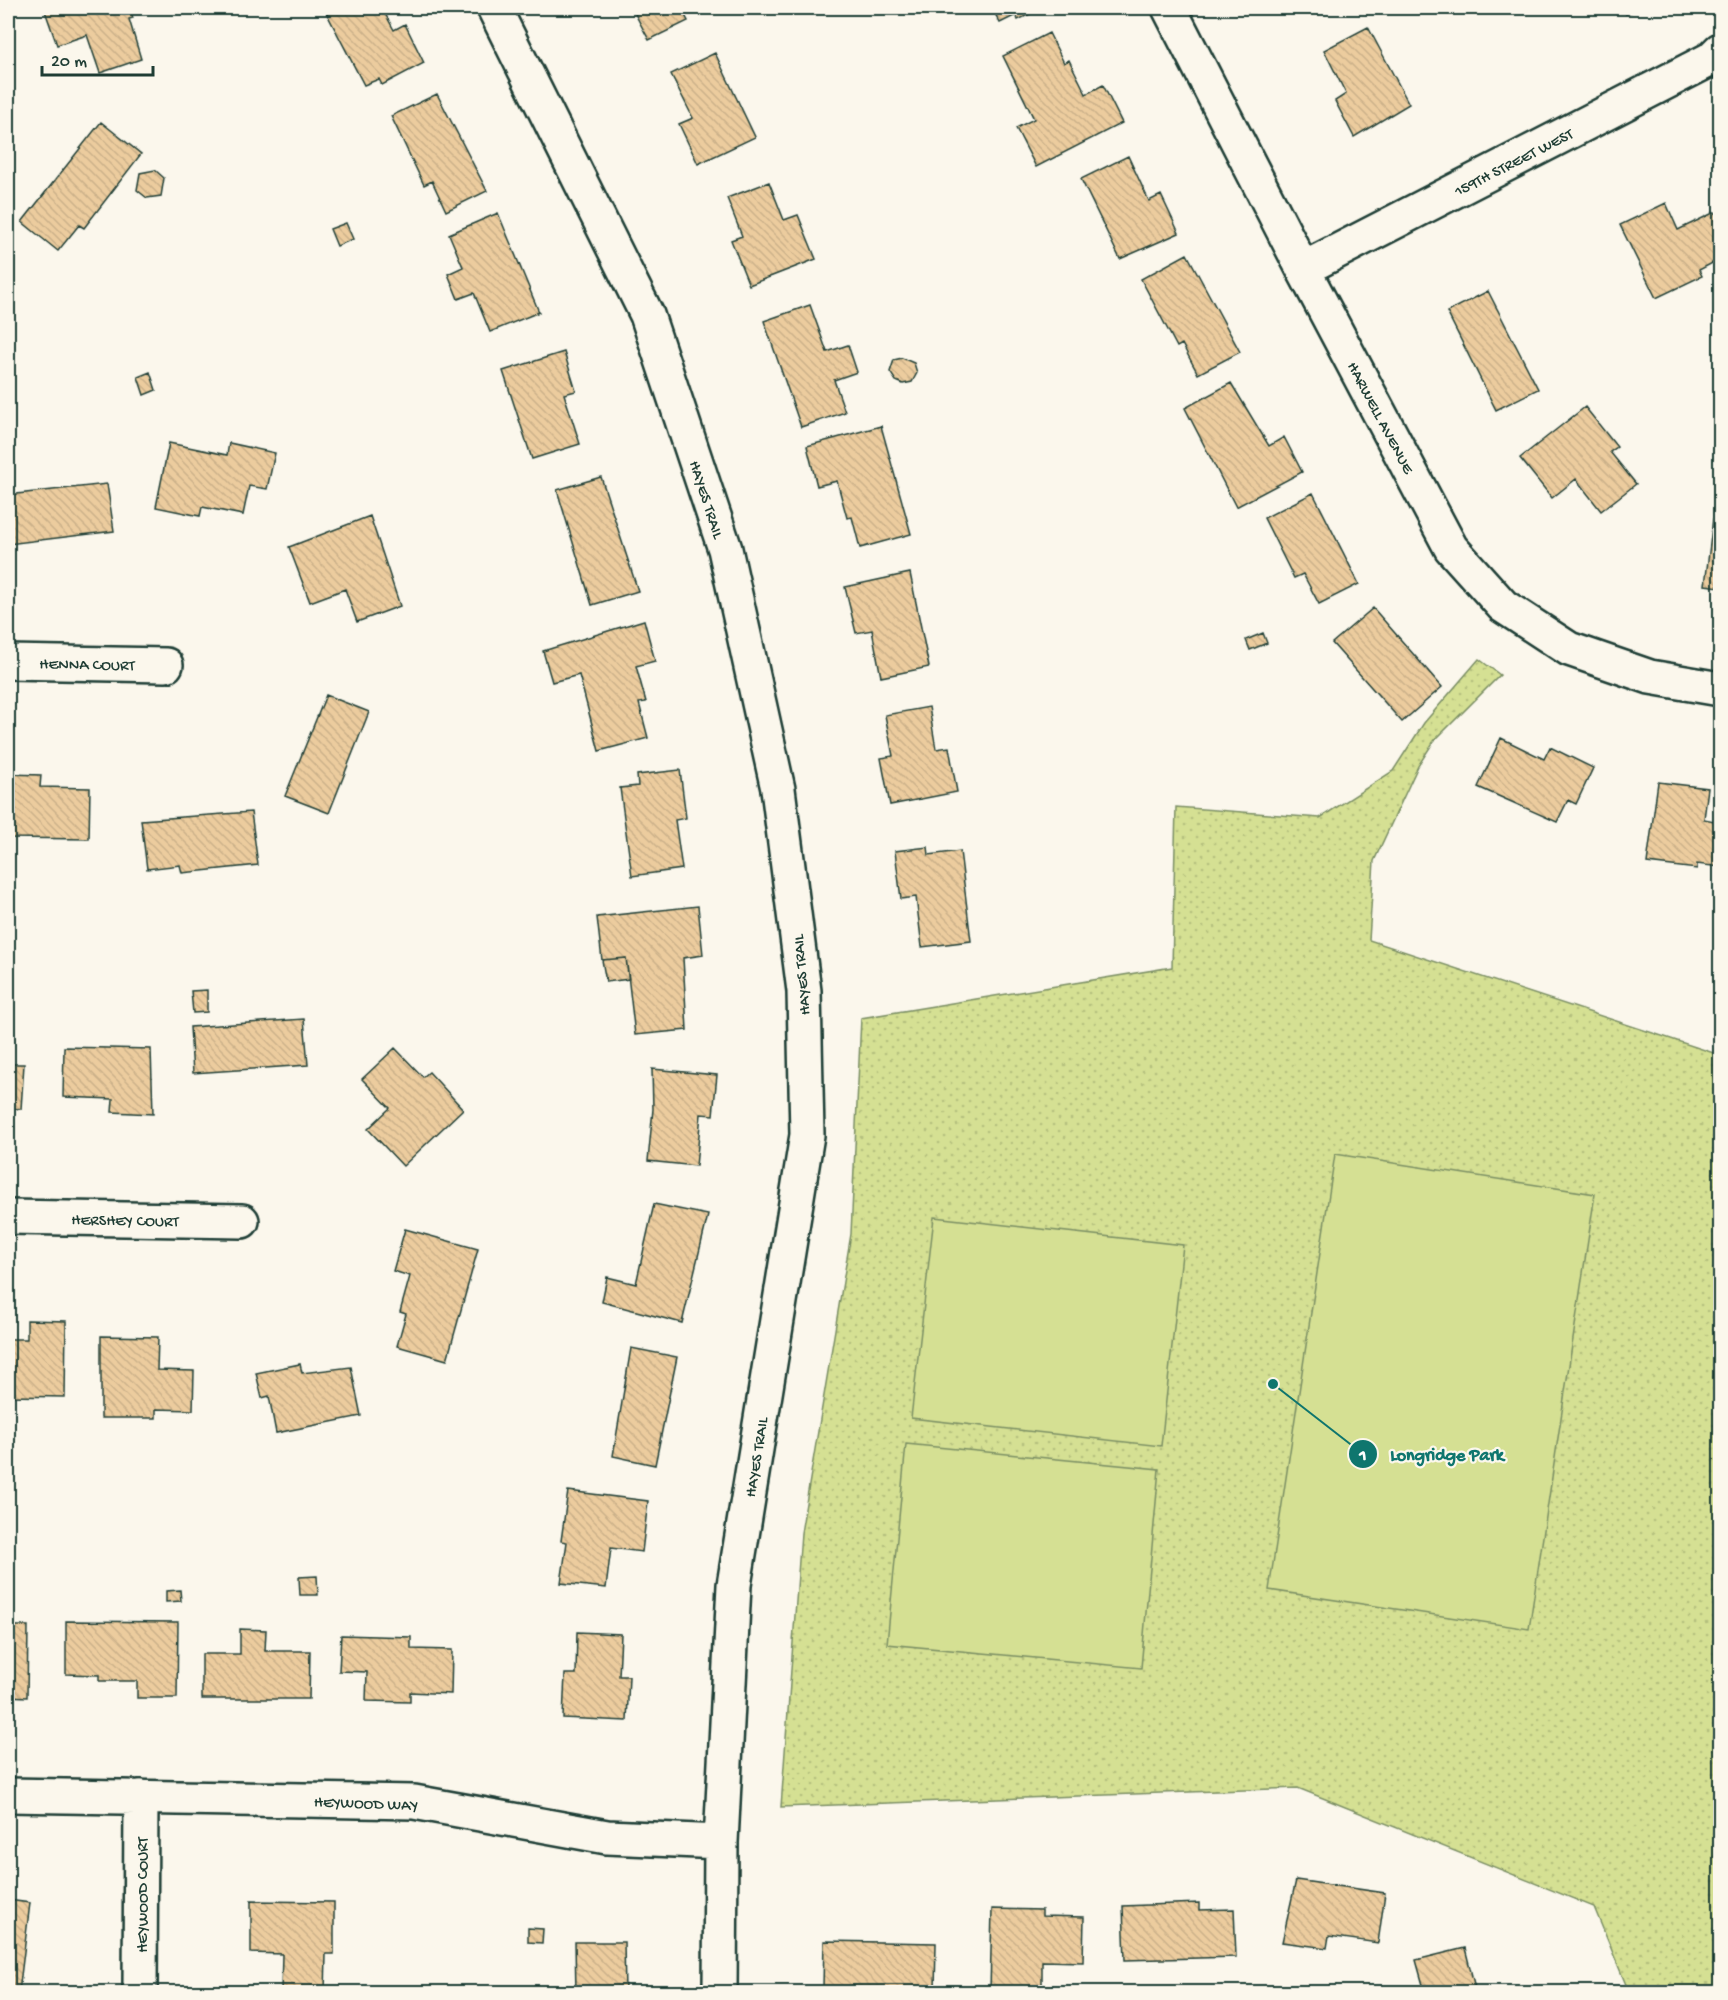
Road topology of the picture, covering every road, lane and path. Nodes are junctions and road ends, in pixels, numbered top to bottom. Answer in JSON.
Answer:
{"nodes":[{"id":1,"x":494,"y":8,"type":"edge"},
{"id":2,"x":1169,"y":8,"type":"edge"},
{"id":3,"x":1720,"y":50,"type":"edge"},
{"id":4,"x":1304,"y":269,"type":"junction"},
{"id":5,"x":8,"y":662,"type":"edge"},
{"id":6,"x":166,"y":664,"type":"dead end"},
{"id":7,"x":1720,"y":689,"type":"edge"},
{"id":8,"x":8,"y":1217,"type":"edge"},
{"id":9,"x":242,"y":1221,"type":"dead end"},
{"id":10,"x":8,"y":1795,"type":"edge"},
{"id":11,"x":141,"y":1797,"type":"junction"},
{"id":12,"x":721,"y":1842,"type":"junction"},
{"id":13,"x":140,"y":1992,"type":"edge"},
{"id":14,"x":720,"y":1992,"type":"edge"}],
"edges":[{"from":1,"to":12,"type":"street","name":"HAYES TRAIL"},
{"from":2,"to":4,"type":"street","name":"HARWELL AVENUE"},
{"from":3,"to":4,"type":"street","name":"159TH STREET WEST"},
{"from":4,"to":7,"type":"street","name":"HARWELL AVENUE"},
{"from":5,"to":6,"type":"street","name":"HENNA COURT"},
{"from":8,"to":9,"type":"street","name":"HERSHEY COURT"},
{"from":10,"to":11,"type":"street","name":"HEYWOOD WAY"},
{"from":11,"to":12,"type":"street","name":"HEYWOOD WAY"},
{"from":11,"to":13,"type":"street","name":"HEYWOOD COURT"},
{"from":12,"to":14,"type":"street","name":"HAYES TRAIL"}]}
